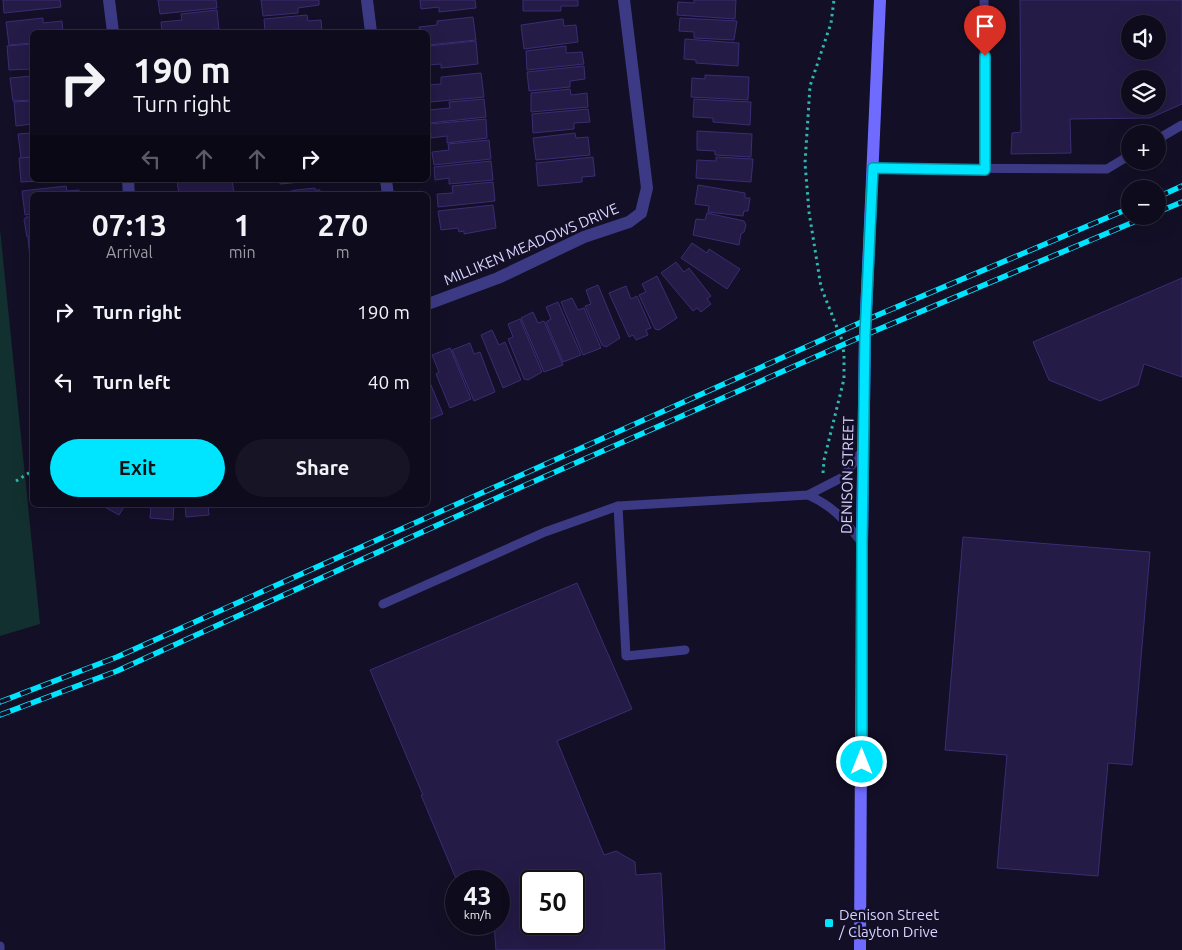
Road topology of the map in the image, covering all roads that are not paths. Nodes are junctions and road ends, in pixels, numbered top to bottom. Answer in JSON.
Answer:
{"nodes":[{"id":1,"x":110,"y":0,"type":"edge"},
{"id":2,"x":367,"y":0,"type":"edge"},
{"id":3,"x":624,"y":0,"type":"edge"},
{"id":4,"x":880,"y":0,"type":"edge"},
{"id":5,"x":984,"y":0,"type":"edge"},
{"id":6,"x":113,"y":30,"type":"edge"},
{"id":7,"x":371,"y":30,"type":"edge"},
{"id":8,"x":1182,"y":125,"type":"edge"},
{"id":9,"x":1166,"y":134,"type":"edge"},
{"id":10,"x":1121,"y":160,"type":"edge"},
{"id":11,"x":873,"y":168,"type":"junction"},
{"id":12,"x":985,"y":170,"type":"junction"},
{"id":13,"x":430,"y":303,"type":"edge"},
{"id":14,"x":863,"y":450,"type":"junction"},
{"id":15,"x":808,"y":495,"type":"junction"},
{"id":16,"x":618,"y":506,"type":"junction"},
{"id":17,"x":862,"y":543,"type":"junction"},
{"id":18,"x":383,"y":604,"type":"dead end"},
{"id":19,"x":685,"y":650,"type":"dead end"},
{"id":20,"x":0,"y":946,"type":"edge"},
{"id":21,"x":0,"y":950,"type":"edge"},
{"id":22,"x":860,"y":950,"type":"edge"}],
"edges":[{"from":1,"to":6,"type":"street"},
{"from":2,"to":7,"type":"street"},
{"from":3,"to":13,"type":"street","name":"MILLIKEN MEADOWS DRIVE"},
{"from":4,"to":11,"type":"main road","name":"DENISON STREET"},
{"from":5,"to":12,"type":"lane"},
{"from":8,"to":9,"type":"lane"},
{"from":10,"to":12,"type":"lane"},
{"from":11,"to":12,"type":"lane"},
{"from":11,"to":14,"type":"main road","name":"DENISON STREET"},
{"from":14,"to":15,"type":"lane"},
{"from":14,"to":17,"type":"main road","name":"DENISON STREET"},
{"from":15,"to":16,"type":"lane"},
{"from":15,"to":17,"type":"lane"},
{"from":16,"to":18,"type":"lane"},
{"from":16,"to":19,"type":"lane"},
{"from":17,"to":22,"type":"main road","name":"DENISON STREET"},
{"from":20,"to":21,"type":"lane"}]}
